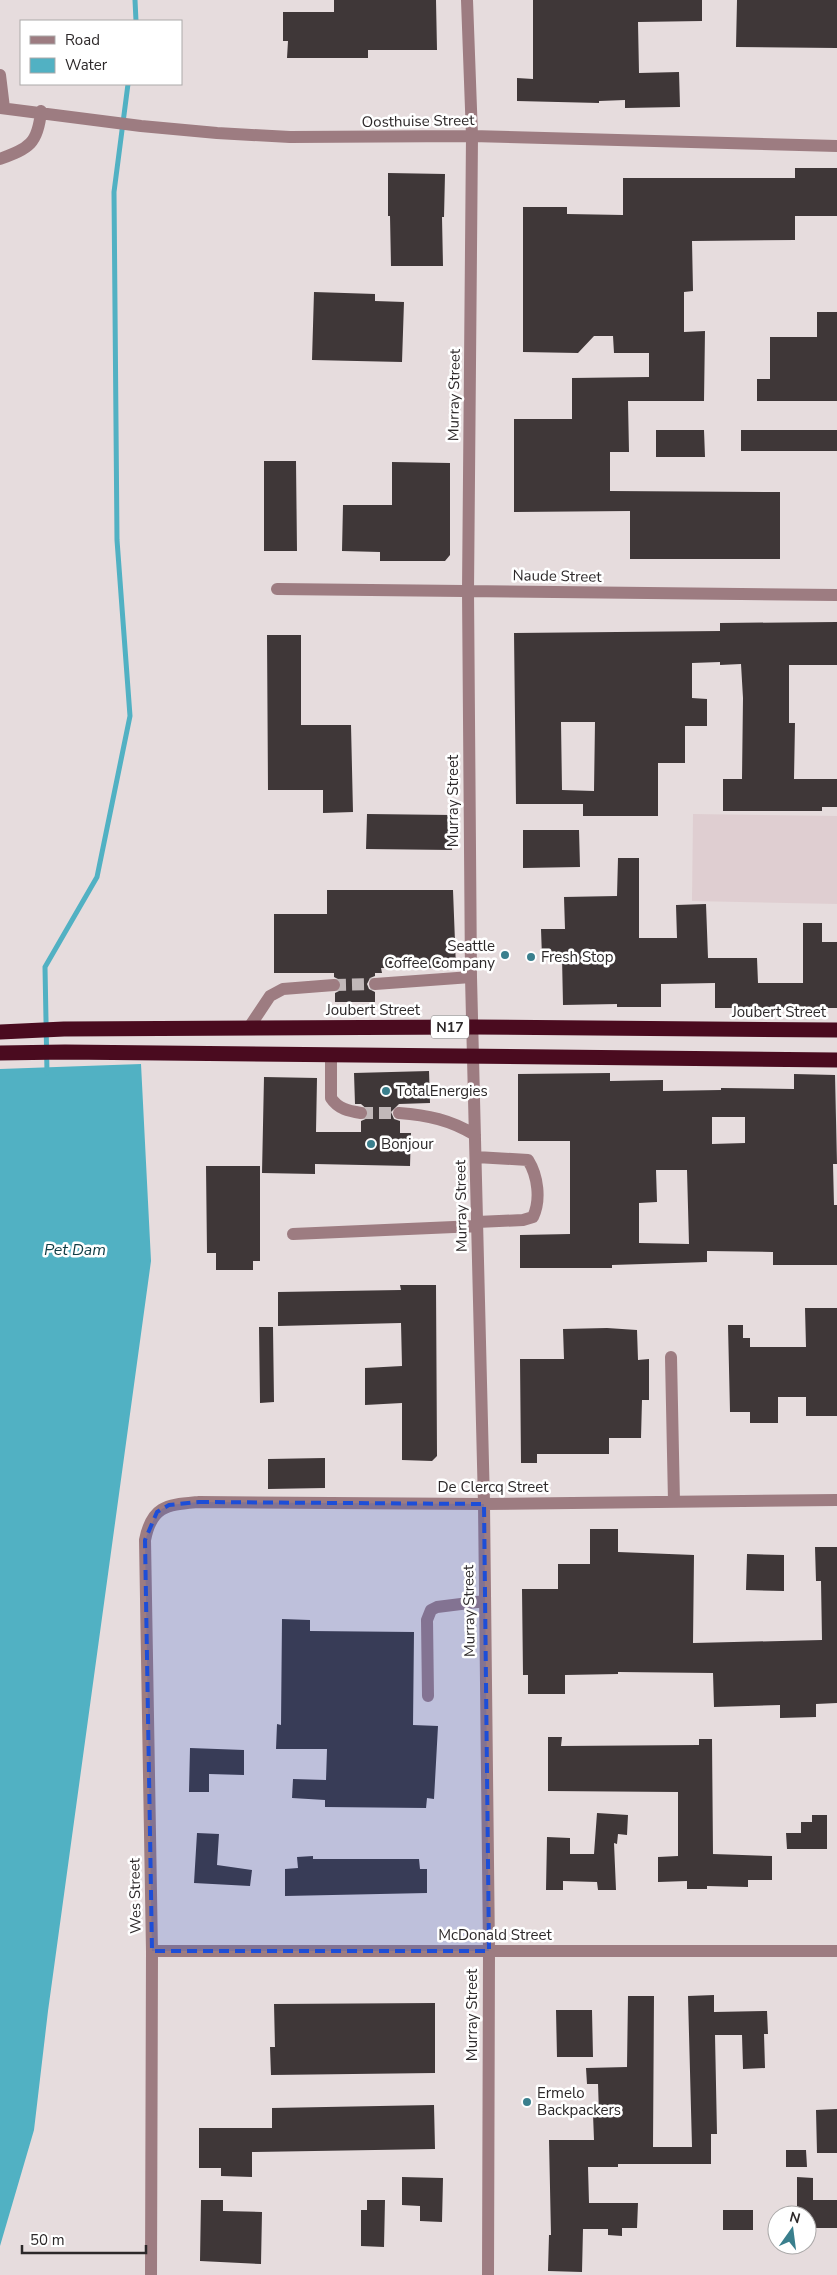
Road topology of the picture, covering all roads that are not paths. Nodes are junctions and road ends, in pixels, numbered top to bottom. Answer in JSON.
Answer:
{"nodes":[{"id":1,"x":467,"y":0,"type":"edge"},
{"id":2,"x":0,"y":75,"type":"edge"},
{"id":3,"x":2,"y":108,"type":"edge"},
{"id":4,"x":41,"y":112,"type":"junction"},
{"id":5,"x":472,"y":136,"type":"junction"},
{"id":6,"x":837,"y":146,"type":"edge"},
{"id":7,"x":0,"y":158,"type":"edge"},
{"id":8,"x":277,"y":589,"type":"dead end"},
{"id":9,"x":468,"y":591,"type":"junction"},
{"id":10,"x":837,"y":595,"type":"edge"},
{"id":11,"x":471,"y":977,"type":"junction"},
{"id":12,"x":375,"y":984,"type":"tunnel mouth"},
{"id":13,"x":334,"y":985,"type":"tunnel mouth"},
{"id":14,"x":473,"y":1027,"type":"junction"},
{"id":15,"x":248,"y":1029,"type":"junction"},
{"id":16,"x":837,"y":1030,"type":"edge"},
{"id":17,"x":0,"y":1032,"type":"edge"},
{"id":18,"x":7,"y":1053,"type":"edge"},
{"id":19,"x":331,"y":1055,"type":"junction"},
{"id":20,"x":473,"y":1057,"type":"junction"},
{"id":21,"x":837,"y":1060,"type":"edge"},
{"id":22,"x":361,"y":1113,"type":"tunnel mouth"},
{"id":23,"x":400,"y":1113,"type":"tunnel mouth"},
{"id":24,"x":475,"y":1135,"type":"junction"},
{"id":25,"x":476,"y":1157,"type":"junction"},
{"id":26,"x":477,"y":1224,"type":"junction"},
{"id":27,"x":293,"y":1234,"type":"dead end"},
{"id":28,"x":671,"y":1357,"type":"dead end"},
{"id":29,"x":837,"y":1500,"type":"edge"},
{"id":30,"x":674,"y":1502,"type":"junction"},
{"id":31,"x":484,"y":1504,"type":"junction"},
{"id":32,"x":152,"y":1517,"type":"joint"},
{"id":33,"x":485,"y":1601,"type":"junction"},
{"id":34,"x":428,"y":1696,"type":"dead end"},
{"id":35,"x":152,"y":1951,"type":"junction"},
{"id":36,"x":489,"y":1951,"type":"junction"},
{"id":37,"x":837,"y":1951,"type":"edge"},
{"id":38,"x":151,"y":2275,"type":"edge"},
{"id":39,"x":488,"y":2275,"type":"edge"}],
"edges":[{"from":1,"to":5,"type":"street","name":"Murray Street"},
{"from":2,"to":3,"type":"street"},
{"from":3,"to":4,"type":"street","name":"Oosthuise Street"},
{"from":4,"to":5,"type":"street","name":"Oosthuise Street"},
{"from":4,"to":7,"type":"street"},
{"from":5,"to":6,"type":"street","name":"Oosthuise Street"},
{"from":5,"to":9,"type":"street","name":"Murray Street"},
{"from":8,"to":9,"type":"street","name":"Naude Street"},
{"from":9,"to":10,"type":"street","name":"Naude Street"},
{"from":9,"to":11,"type":"street","name":"Murray Street"},
{"from":11,"to":12,"type":"street"},
{"from":11,"to":14,"type":"street","name":"Murray Street"},
{"from":13,"to":15,"type":"street"},
{"from":14,"to":15,"type":"highway","name":"Joubert Street","number":"N17"},
{"from":14,"to":16,"type":"highway","name":"Joubert Street","number":"N17"},
{"from":14,"to":20,"type":"street","name":"Murray Street"},
{"from":15,"to":17,"type":"highway","name":"Joubert Street","number":"N17"},
{"from":18,"to":19,"type":"highway","number":"N17"},
{"from":19,"to":20,"type":"highway","number":"N17"},
{"from":19,"to":22,"type":"street"},
{"from":20,"to":21,"type":"highway","number":"N17"},
{"from":20,"to":24,"type":"street","name":"Murray Street"},
{"from":23,"to":24,"type":"street"},
{"from":24,"to":25,"type":"street","name":"Murray Street"},
{"from":25,"to":26,"type":"street","name":"Murray Street"},
{"from":25,"to":26,"type":"street"},
{"from":26,"to":27,"type":"street"},
{"from":26,"to":31,"type":"street","name":"Murray Street"},
{"from":28,"to":30,"type":"street"},
{"from":29,"to":30,"type":"street","name":"De Clercq Street"},
{"from":30,"to":31,"type":"street","name":"De Clercq Street"},
{"from":31,"to":32,"type":"street","name":"De Clercq Street"},
{"from":31,"to":33,"type":"street","name":"Murray Street"},
{"from":32,"to":35,"type":"street","name":"Wes Street"},
{"from":33,"to":34,"type":"street"},
{"from":33,"to":36,"type":"street","name":"Murray Street"},
{"from":35,"to":36,"type":"street","name":"McDonald Street"},
{"from":35,"to":38,"type":"street","name":"Wes Street"},
{"from":36,"to":37,"type":"street","name":"McDonald Street"},
{"from":36,"to":39,"type":"street","name":"Murray Street"}]}
